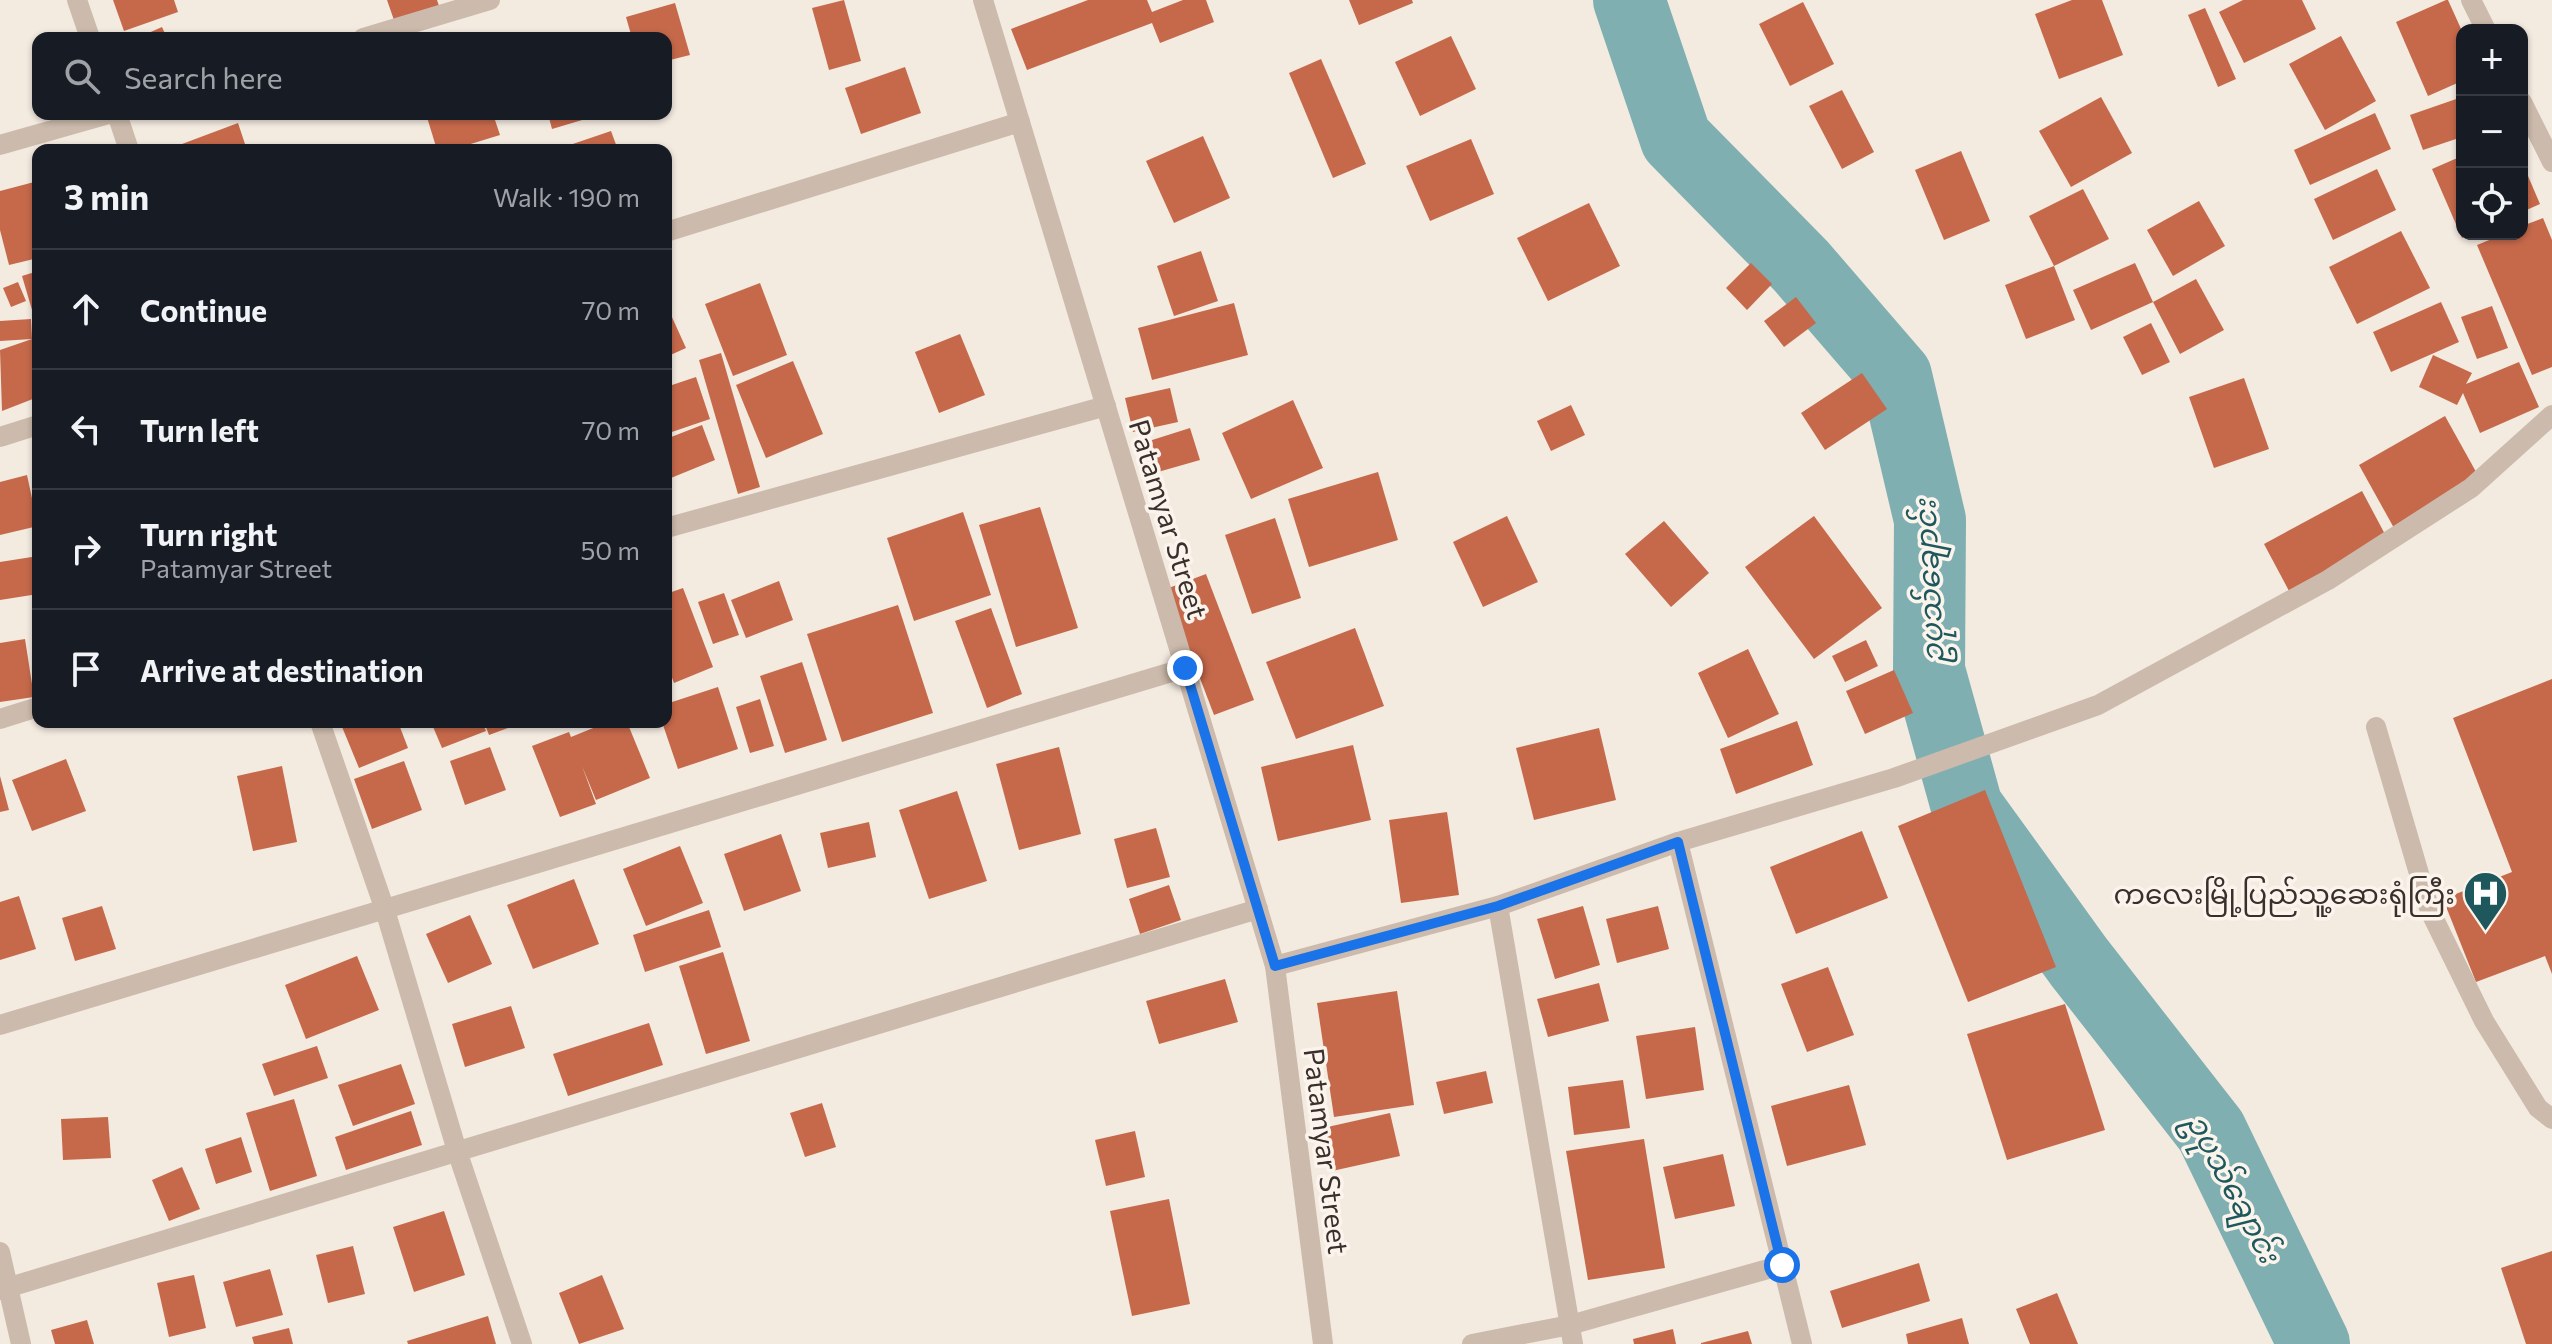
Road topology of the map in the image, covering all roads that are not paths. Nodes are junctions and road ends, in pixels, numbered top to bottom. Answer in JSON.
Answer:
{"nodes":[{"id":1,"x":77,"y":0,"type":"edge"},
{"id":2,"x":490,"y":0,"type":"edge"},
{"id":3,"x":983,"y":0,"type":"edge"},
{"id":4,"x":2471,"y":0,"type":"edge"},
{"id":5,"x":2483,"y":24,"type":"edge"},
{"id":6,"x":88,"y":32,"type":"edge"},
{"id":7,"x":383,"y":32,"type":"edge"},
{"id":8,"x":2528,"y":114,"type":"edge"},
{"id":9,"x":88,"y":120,"type":"edge"},
{"id":10,"x":119,"y":120,"type":"edge"},
{"id":11,"x":1020,"y":122,"type":"junction"},
{"id":12,"x":127,"y":144,"type":"edge"},
{"id":13,"x":0,"y":145,"type":"edge"},
{"id":14,"x":2552,"y":162,"type":"edge"},
{"id":15,"x":672,"y":230,"type":"edge"},
{"id":16,"x":1106,"y":406,"type":"junction"},
{"id":17,"x":2552,"y":415,"type":"edge"},
{"id":18,"x":32,"y":427,"type":"edge"},
{"id":19,"x":0,"y":437,"type":"edge"},
{"id":20,"x":672,"y":526,"type":"edge"},
{"id":21,"x":1185,"y":668,"type":"junction"},
{"id":22,"x":32,"y":709,"type":"edge"},
{"id":23,"x":0,"y":719,"type":"edge"},
{"id":24,"x":2376,"y":727,"type":"dead end"},
{"id":25,"x":322,"y":728,"type":"edge"},
{"id":26,"x":1678,"y":842,"type":"junction"},
{"id":27,"x":1498,"y":906,"type":"junction"},
{"id":28,"x":1258,"y":909,"type":"junction"},
{"id":29,"x":385,"y":910,"type":"junction"},
{"id":30,"x":1275,"y":966,"type":"junction"},
{"id":31,"x":0,"y":1025,"type":"edge"},
{"id":32,"x":2552,"y":1119,"type":"edge"},
{"id":33,"x":457,"y":1151,"type":"junction"},
{"id":34,"x":0,"y":1252,"type":"edge"},
{"id":35,"x":1782,"y":1265,"type":"junction"},
{"id":36,"x":4,"y":1289,"type":"edge"},
{"id":37,"x":1572,"y":1335,"type":"edge"},
{"id":38,"x":21,"y":1344,"type":"edge"},
{"id":39,"x":522,"y":1344,"type":"edge"},
{"id":40,"x":1323,"y":1344,"type":"edge"},
{"id":41,"x":1472,"y":1344,"type":"edge"},
{"id":42,"x":1802,"y":1344,"type":"edge"}],
"edges":[{"from":1,"to":6,"type":"street"},
{"from":2,"to":7,"type":"street"},
{"from":3,"to":11,"type":"street","name":"Patamyar Street"},
{"from":4,"to":5,"type":"street"},
{"from":8,"to":14,"type":"street"},
{"from":9,"to":13,"type":"street"},
{"from":10,"to":12,"type":"street"},
{"from":11,"to":15,"type":"street"},
{"from":11,"to":16,"type":"street","name":"Patamyar Street"},
{"from":16,"to":20,"type":"street"},
{"from":16,"to":21,"type":"street","name":"Patamyar Street"},
{"from":17,"to":26,"type":"street"},
{"from":18,"to":19,"type":"street"},
{"from":21,"to":28,"type":"street","name":"Patamyar Street"},
{"from":21,"to":29,"type":"street"},
{"from":22,"to":23,"type":"street"},
{"from":24,"to":32,"type":"street"},
{"from":25,"to":29,"type":"street"},
{"from":26,"to":27,"type":"street"},
{"from":26,"to":35,"type":"street"},
{"from":27,"to":30,"type":"street"},
{"from":27,"to":37,"type":"street"},
{"from":28,"to":30,"type":"street","name":"Patamyar Street"},
{"from":28,"to":33,"type":"street"},
{"from":29,"to":31,"type":"street"},
{"from":29,"to":33,"type":"street"},
{"from":30,"to":40,"type":"street","name":"Patamyar Street"},
{"from":33,"to":36,"type":"street"},
{"from":33,"to":39,"type":"street"},
{"from":34,"to":36,"type":"street"},
{"from":35,"to":37,"type":"street"},
{"from":35,"to":42,"type":"street"},
{"from":36,"to":38,"type":"street"},
{"from":37,"to":41,"type":"street"}]}
